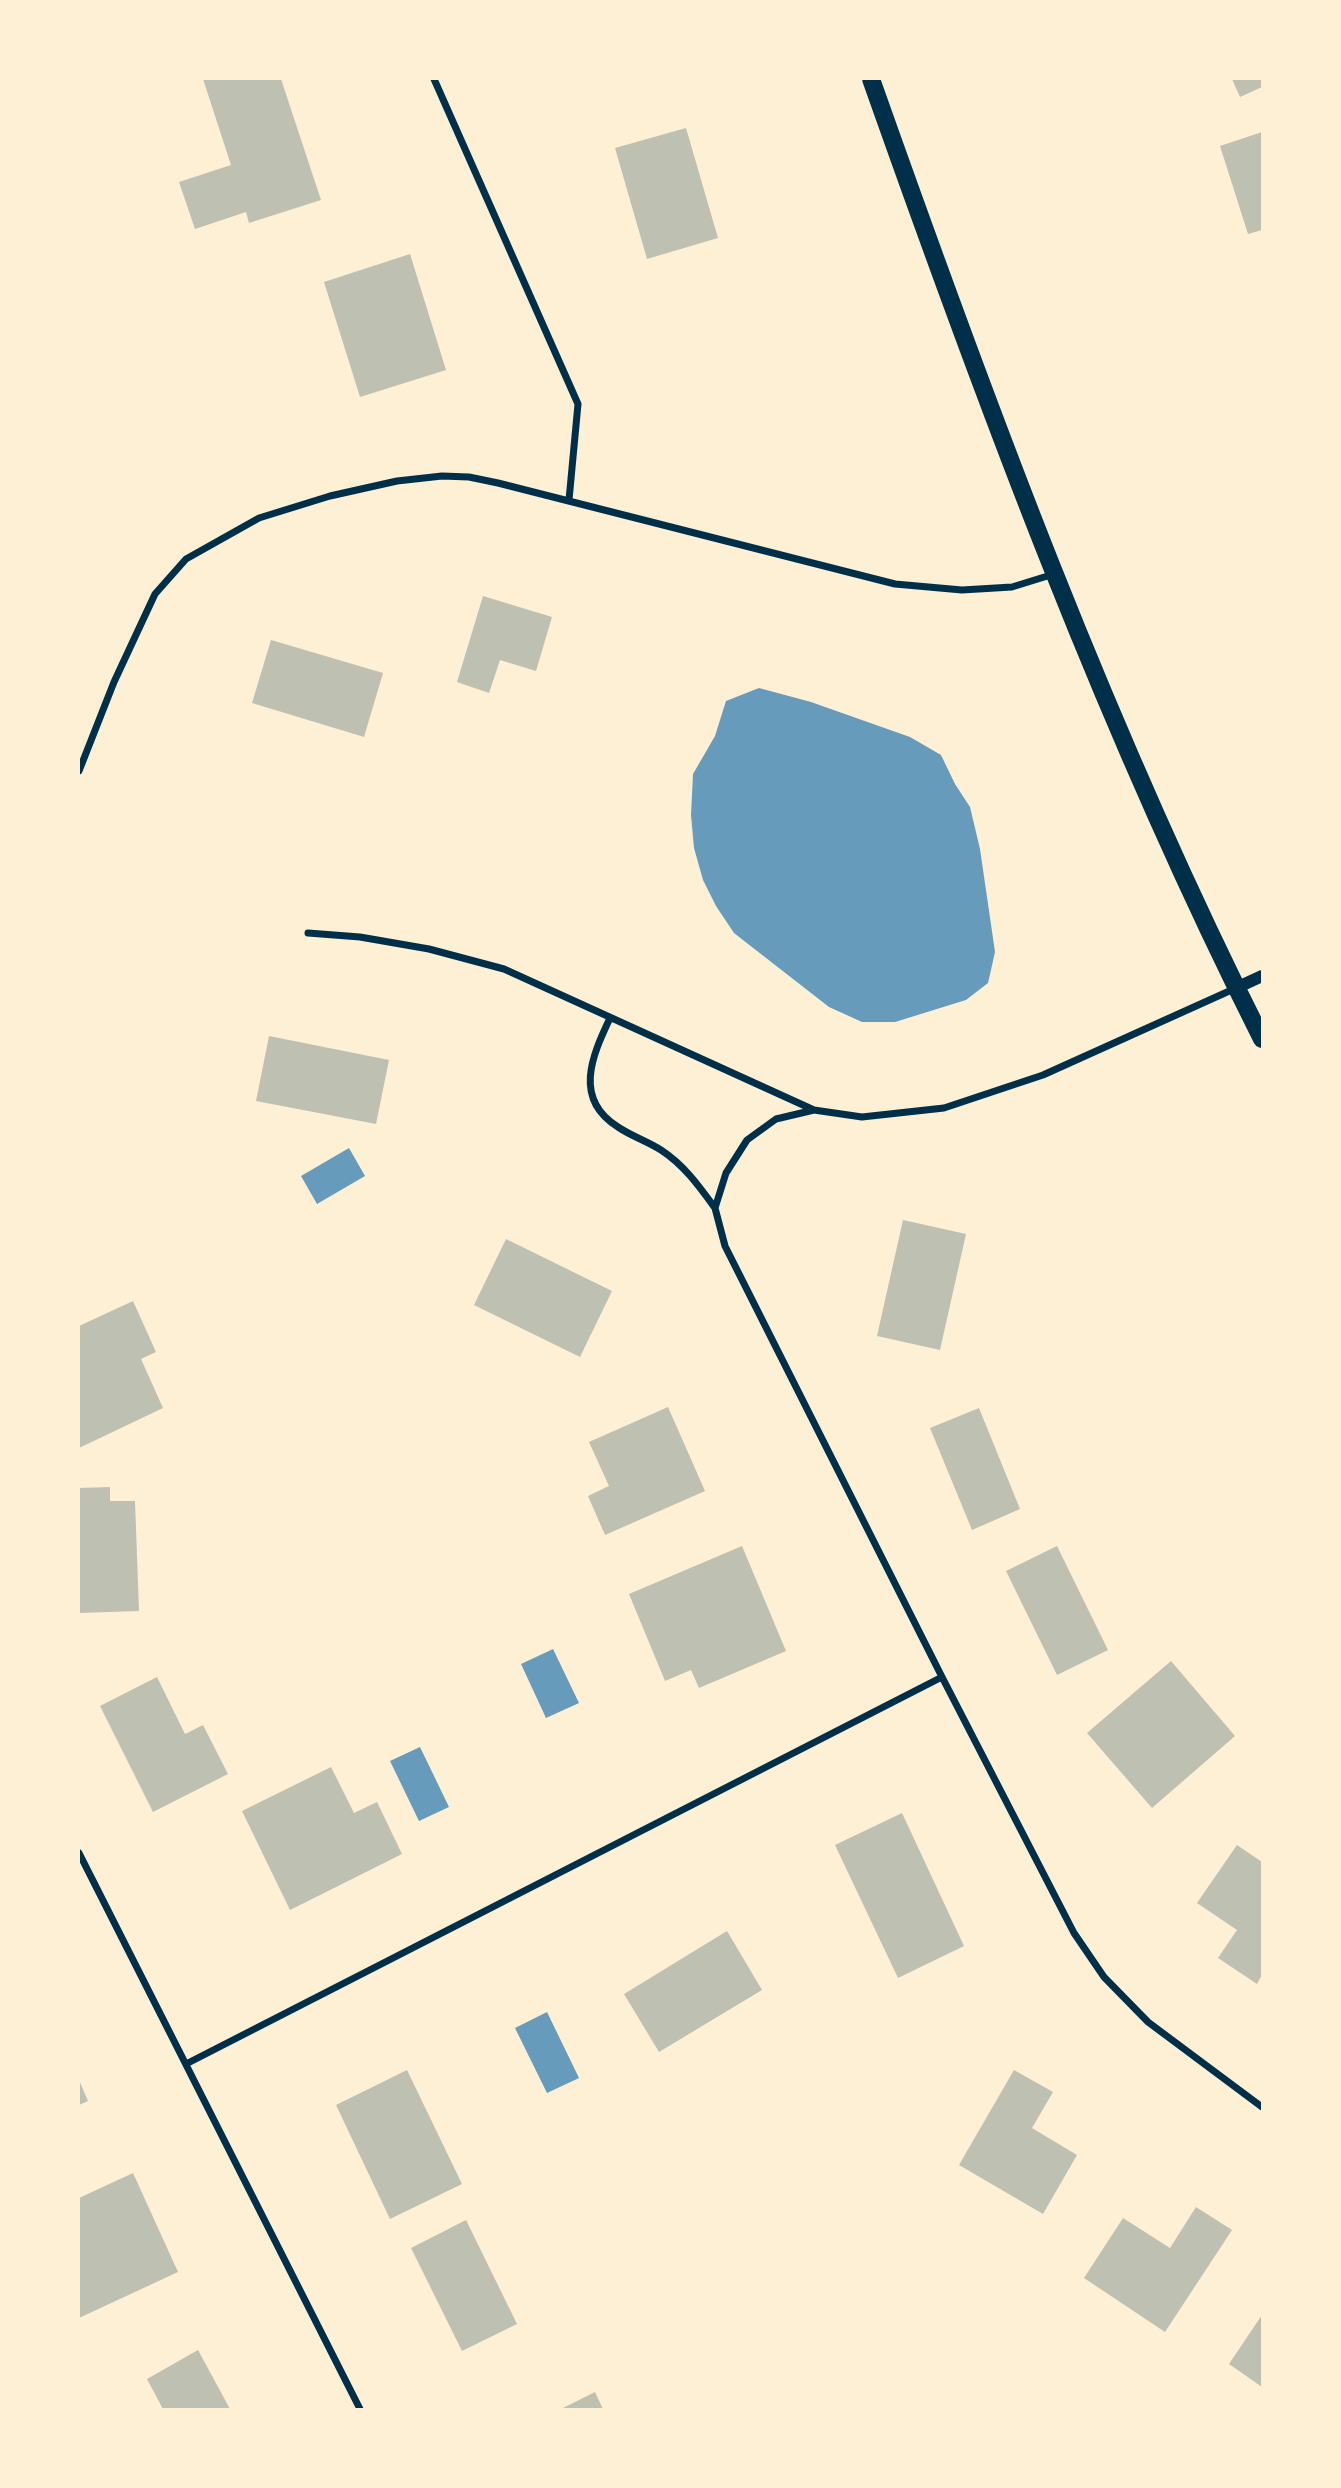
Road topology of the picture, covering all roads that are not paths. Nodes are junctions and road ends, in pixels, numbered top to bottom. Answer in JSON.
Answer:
{"nodes":[{"id":1,"x":434,"y":79,"type":"edge"},
{"id":2,"x":871,"y":79,"type":"edge"},
{"id":3,"x":569,"y":500,"type":"junction"},
{"id":4,"x":1054,"y":573,"type":"junction"},
{"id":5,"x":79,"y":772,"type":"edge"},
{"id":6,"x":308,"y":933,"type":"dead end"},
{"id":7,"x":1262,"y":976,"type":"edge"},
{"id":8,"x":1236,"y":988,"type":"junction"},
{"id":9,"x":610,"y":1018,"type":"junction"},
{"id":10,"x":1262,"y":1039,"type":"edge"},
{"id":11,"x":814,"y":1110,"type":"junction"},
{"id":12,"x":715,"y":1209,"type":"junction"},
{"id":13,"x":942,"y":1677,"type":"junction"},
{"id":14,"x":79,"y":1853,"type":"edge"},
{"id":15,"x":186,"y":2064,"type":"junction"},
{"id":16,"x":1262,"y":2107,"type":"edge"},
{"id":17,"x":360,"y":2409,"type":"edge"}],
"edges":[{"from":1,"to":3,"type":"street"},
{"from":2,"to":4,"type":"main road"},
{"from":3,"to":4,"type":"street"},
{"from":3,"to":5,"type":"street"},
{"from":4,"to":8,"type":"main road"},
{"from":6,"to":9,"type":"street"},
{"from":7,"to":8,"type":"street"},
{"from":8,"to":10,"type":"main road"},
{"from":8,"to":11,"type":"street"},
{"from":9,"to":11,"type":"street"},
{"from":9,"to":12,"type":"street"},
{"from":11,"to":12,"type":"street"},
{"from":12,"to":13,"type":"street"},
{"from":13,"to":15,"type":"street"},
{"from":13,"to":16,"type":"street"},
{"from":14,"to":15,"type":"street"},
{"from":15,"to":17,"type":"street"}]}
